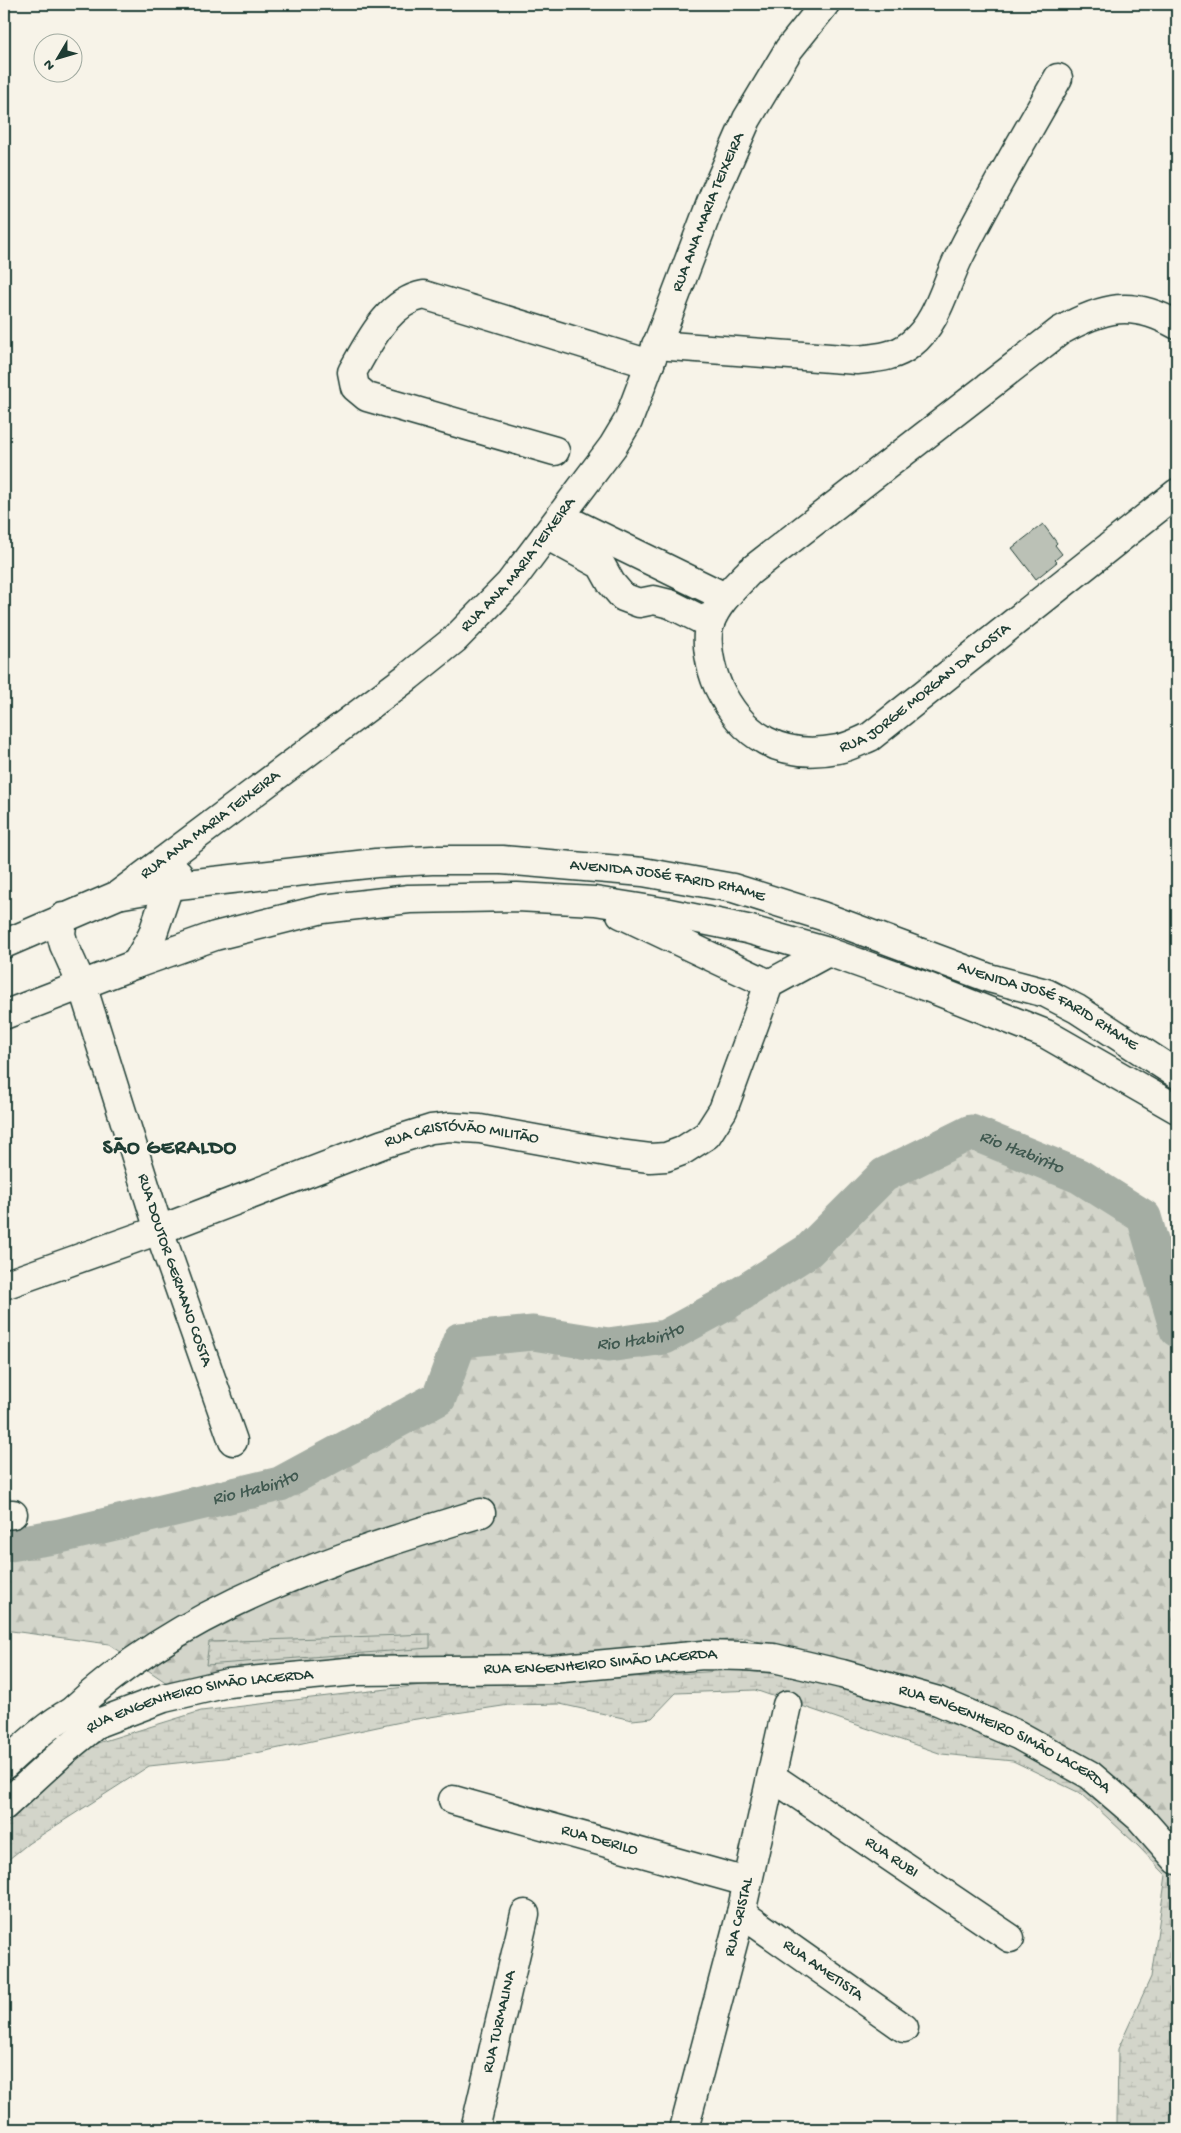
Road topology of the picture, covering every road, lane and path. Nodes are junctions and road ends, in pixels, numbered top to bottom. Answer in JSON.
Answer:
{"nodes":[{"id":1,"x":825,"y":4,"type":"edge"},
{"id":2,"x":1058,"y":78,"type":"dead end"},
{"id":3,"x":1177,"y":325,"type":"edge"},
{"id":4,"x":653,"y":355,"type":"junction"},
{"id":5,"x":555,"y":451,"type":"dead end"},
{"id":6,"x":1177,"y":493,"type":"edge"},
{"id":7,"x":554,"y":526,"type":"junction"},
{"id":8,"x":725,"y":597,"type":"junction"},
{"id":9,"x":710,"y":624,"type":"junction"},
{"id":10,"x":212,"y":824,"type":"junction"},
{"id":11,"x":170,"y":886,"type":"junction"},
{"id":12,"x":118,"y":895,"type":"junction"},
{"id":13,"x":595,"y":901,"type":"junction"},
{"id":14,"x":62,"y":918,"type":"junction"},
{"id":15,"x":4,"y":944,"type":"edge"},
{"id":16,"x":828,"y":952,"type":"junction"},
{"id":17,"x":136,"y":964,"type":"junction"},
{"id":18,"x":769,"y":984,"type":"junction"},
{"id":19,"x":82,"y":985,"type":"junction"},
{"id":20,"x":4,"y":1015,"type":"edge"},
{"id":21,"x":1177,"y":1074,"type":"edge"},
{"id":22,"x":1177,"y":1109,"type":"edge"},
{"id":23,"x":159,"y":1230,"type":"junction"},
{"id":24,"x":4,"y":1285,"type":"edge"},
{"id":25,"x":232,"y":1441,"type":"dead end"},
{"id":26,"x":482,"y":1513,"type":"dead end"},
{"id":27,"x":787,"y":1705,"type":"dead end"},
{"id":28,"x":71,"y":1712,"type":"junction"},
{"id":29,"x":98,"y":1723,"type":"junction"},
{"id":30,"x":4,"y":1765,"type":"edge"},
{"id":31,"x":772,"y":1777,"type":"junction"},
{"id":32,"x":453,"y":1800,"type":"dead end"},
{"id":33,"x":4,"y":1806,"type":"edge"},
{"id":34,"x":1177,"y":1860,"type":"edge"},
{"id":35,"x":747,"y":1882,"type":"junction"},
{"id":36,"x":741,"y":1913,"type":"junction"},
{"id":37,"x":525,"y":1914,"type":"dead end"},
{"id":38,"x":1010,"y":1938,"type":"dead end"},
{"id":39,"x":904,"y":2028,"type":"dead end"},
{"id":40,"x":692,"y":2124,"type":"edge"},
{"id":41,"x":475,"y":2129,"type":"edge"}],
"edges":[{"from":1,"to":4,"type":"street","name":"RUA ANA MARIA TEIXEIRA"},
{"from":2,"to":4,"type":"street"},
{"from":3,"to":8,"type":"street","name":"RUA JORGE MORGAN DA COSTA"},
{"from":4,"to":5,"type":"street"},
{"from":4,"to":7,"type":"street","name":"RUA ANA MARIA TEIXEIRA"},
{"from":6,"to":9,"type":"street","name":"RUA JORGE MORGAN DA COSTA"},
{"from":7,"to":8,"type":"street"},
{"from":7,"to":9,"type":"street"},
{"from":7,"to":10,"type":"street","name":"RUA ANA MARIA TEIXEIRA"},
{"from":8,"to":9,"type":"street","name":"RUA JORGE MORGAN DA COSTA"},
{"from":10,"to":11,"type":"street"},
{"from":10,"to":12,"type":"street","name":"RUA ANA MARIA TEIXEIRA"},
{"from":11,"to":12,"type":"street","name":"AVENIDA JOSÉ FARID RHAME"},
{"from":11,"to":17,"type":"street"},
{"from":11,"to":21,"type":"street","name":"AVENIDA JOSÉ FARID RHAME"},
{"from":12,"to":14,"type":"street","name":"RUA ANA MARIA TEIXEIRA"},
{"from":13,"to":16,"type":"street"},
{"from":13,"to":17,"type":"street"},
{"from":13,"to":18,"type":"street"},
{"from":14,"to":15,"type":"street","name":"RUA ANA MARIA TEIXEIRA"},
{"from":14,"to":19,"type":"street","name":"RUA DOUTOR GERMANO COSTA"},
{"from":16,"to":18,"type":"street"},
{"from":16,"to":22,"type":"street"},
{"from":17,"to":19,"type":"street"},
{"from":18,"to":23,"type":"street","name":"RUA CRISTÓVÃO MILITÃO"},
{"from":19,"to":20,"type":"street"},
{"from":19,"to":23,"type":"street","name":"RUA DOUTOR GERMANO COSTA"},
{"from":23,"to":24,"type":"street","name":"RUA CRISTÓVÃO MILITÃO"},
{"from":23,"to":25,"type":"street","name":"RUA DOUTOR GERMANO COSTA"},
{"from":26,"to":28,"type":"street"},
{"from":27,"to":31,"type":"street","name":"RUA CRISTAL"},
{"from":28,"to":29,"type":"street"},
{"from":28,"to":30,"type":"street"},
{"from":29,"to":33,"type":"street","name":"RUA ENGENHEIRO SIMÃO LACERDA"},
{"from":29,"to":34,"type":"street","name":"RUA ENGENHEIRO SIMÃO LACERDA"},
{"from":31,"to":35,"type":"street","name":"RUA CRISTAL"},
{"from":31,"to":38,"type":"street","name":"RUA RUBI"},
{"from":32,"to":35,"type":"street","name":"RUA DERILO"},
{"from":35,"to":36,"type":"street","name":"RUA CRISTAL"},
{"from":36,"to":39,"type":"street","name":"RUA AMETISTA"},
{"from":36,"to":40,"type":"street","name":"RUA CRISTAL"},
{"from":37,"to":41,"type":"street","name":"RUA TURMALINA"}]}
